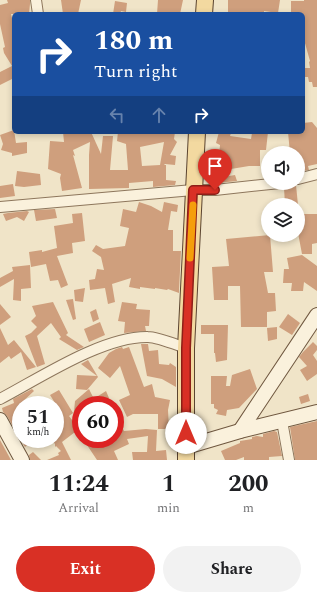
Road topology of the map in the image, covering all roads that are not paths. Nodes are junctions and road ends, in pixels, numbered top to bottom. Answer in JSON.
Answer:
{"nodes":[{"id":1,"x":36,"y":0,"type":"edge"},
{"id":2,"x":205,"y":0,"type":"edge"},
{"id":3,"x":38,"y":12,"type":"edge"},
{"id":4,"x":204,"y":12,"type":"edge"},
{"id":5,"x":197,"y":134,"type":"edge"},
{"id":6,"x":317,"y":174,"type":"edge"},
{"id":7,"x":305,"y":177,"type":"edge"},
{"id":8,"x":261,"y":185,"type":"edge"},
{"id":9,"x":193,"y":190,"type":"junction"},
{"id":10,"x":0,"y":207,"type":"edge"},
{"id":11,"x":317,"y":315,"type":"edge"},
{"id":12,"x":186,"y":348,"type":"junction"},
{"id":13,"x":0,"y":399,"type":"edge"},
{"id":14,"x":317,"y":412,"type":"edge"},
{"id":15,"x":0,"y":420,"type":"edge"},
{"id":16,"x":282,"y":421,"type":"junction"},
{"id":17,"x":240,"y":431,"type":"junction"},
{"id":18,"x":186,"y":454,"type":"edge"},
{"id":19,"x":22,"y":460,"type":"edge"},
{"id":20,"x":289,"y":460,"type":"edge"}],
"edges":[{"from":1,"to":3,"type":"street"},
{"from":2,"to":4,"type":"main road"},
{"from":5,"to":9,"type":"main road"},
{"from":6,"to":7,"type":"street"},
{"from":8,"to":9,"type":"street"},
{"from":9,"to":10,"type":"street"},
{"from":9,"to":12,"type":"main road"},
{"from":11,"to":17,"type":"main road"},
{"from":12,"to":13,"type":"street"},
{"from":12,"to":18,"type":"main road"},
{"from":14,"to":16,"type":"main road"},
{"from":15,"to":19,"type":"main road"},
{"from":16,"to":17,"type":"main road"},
{"from":16,"to":20,"type":"street"},
{"from":17,"to":18,"type":"main road"}]}
